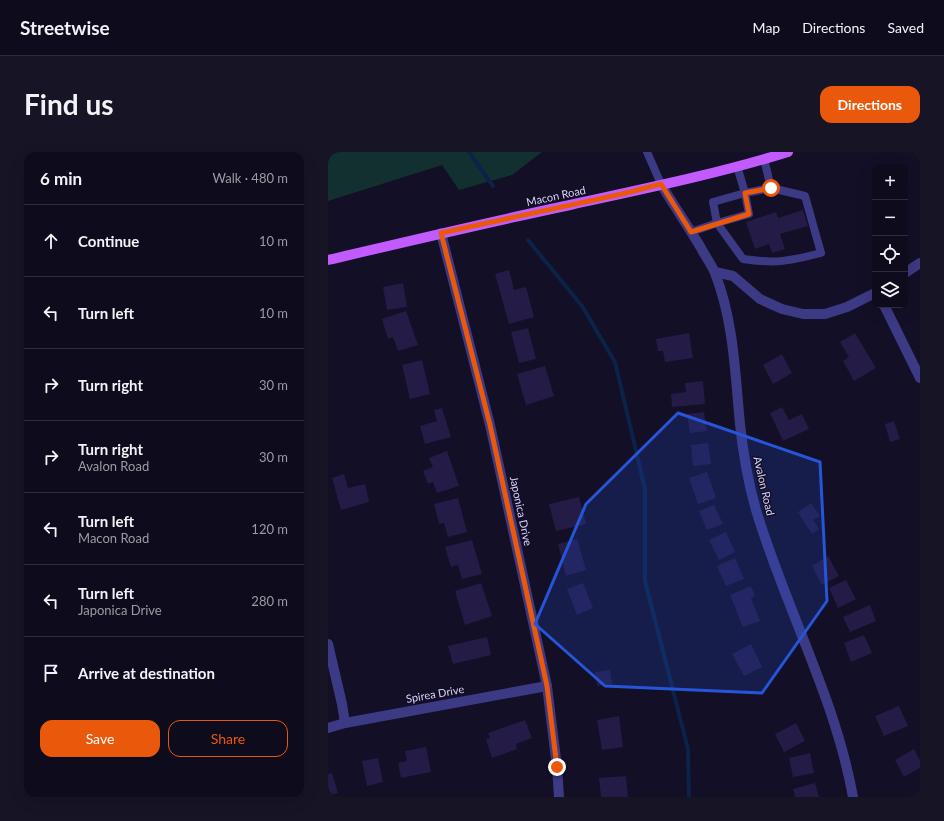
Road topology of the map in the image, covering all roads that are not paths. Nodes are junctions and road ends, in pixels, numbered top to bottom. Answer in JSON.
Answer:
{"nodes":[{"id":1,"x":647,"y":152,"type":"edge"},
{"id":2,"x":788,"y":152,"type":"edge"},
{"id":3,"x":764,"y":160,"type":"junction"},
{"id":4,"x":738,"y":166,"type":"junction"},
{"id":5,"x":661,"y":184,"type":"junction"},
{"id":6,"x":771,"y":188,"type":"junction"},
{"id":7,"x":745,"y":193,"type":"junction"},
{"id":8,"x":717,"y":223,"type":"junction"},
{"id":9,"x":691,"y":232,"type":"junction"},
{"id":10,"x":441,"y":233,"type":"junction"},
{"id":11,"x":328,"y":260,"type":"edge"},
{"id":12,"x":920,"y":262,"type":"edge"},
{"id":13,"x":715,"y":272,"type":"junction"},
{"id":14,"x":906,"y":272,"type":"edge"},
{"id":15,"x":872,"y":294,"type":"edge"},
{"id":16,"x":885,"y":308,"type":"edge"},
{"id":17,"x":920,"y":378,"type":"edge"},
{"id":18,"x":328,"y":644,"type":"edge"},
{"id":19,"x":547,"y":686,"type":"junction"},
{"id":20,"x":345,"y":723,"type":"junction"},
{"id":21,"x":328,"y":728,"type":"edge"},
{"id":22,"x":559,"y":797,"type":"edge"},
{"id":23,"x":853,"y":797,"type":"edge"}],
"edges":[{"from":1,"to":5,"type":"lane"},
{"from":2,"to":3,"type":"main road","name":"Macon Road"},
{"from":3,"to":4,"type":"main road","name":"Macon Road"},
{"from":3,"to":6,"type":"lane"},
{"from":4,"to":5,"type":"main road","name":"Macon Road"},
{"from":4,"to":7,"type":"lane"},
{"from":5,"to":9,"type":"street","name":"Avalon Road"},
{"from":5,"to":10,"type":"main road","name":"Macon Road"},
{"from":6,"to":7,"type":"lane"},
{"from":6,"to":8,"type":"lane"},
{"from":7,"to":8,"type":"lane"},
{"from":7,"to":8,"type":"lane"},
{"from":8,"to":9,"type":"lane"},
{"from":9,"to":13,"type":"street","name":"Avalon Road"},
{"from":10,"to":11,"type":"main road","name":"Macon Road"},
{"from":10,"to":19,"type":"street","name":"Japonica Drive"},
{"from":12,"to":14,"type":"street"},
{"from":13,"to":15,"type":"street"},
{"from":13,"to":23,"type":"street","name":"Avalon Road"},
{"from":16,"to":17,"type":"street"},
{"from":18,"to":20,"type":"street"},
{"from":19,"to":20,"type":"street","name":"Spirea Drive"},
{"from":19,"to":22,"type":"street","name":"Japonica Drive"},
{"from":20,"to":21,"type":"street","name":"Spirea Drive"}]}
